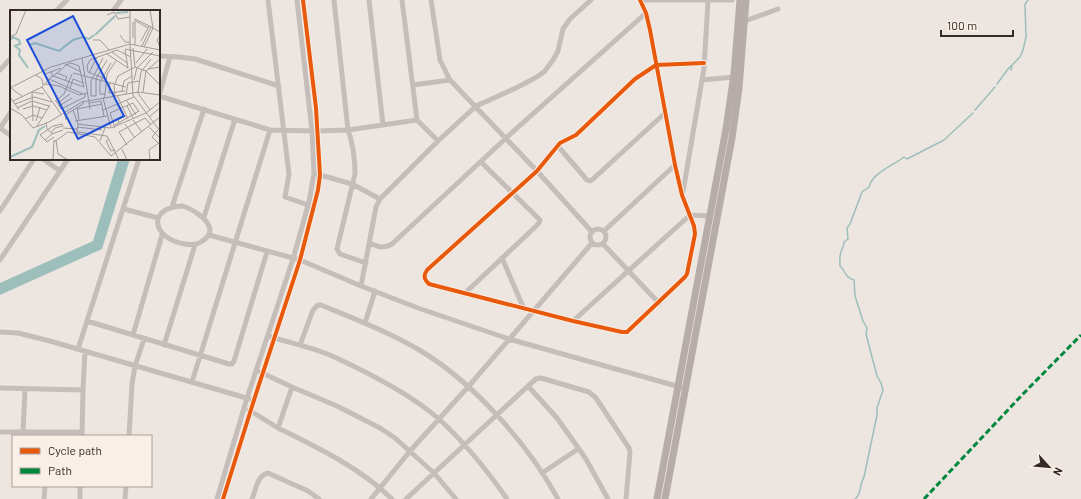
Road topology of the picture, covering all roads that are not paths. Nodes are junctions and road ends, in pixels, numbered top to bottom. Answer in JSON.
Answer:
{"nodes":[{"id":1,"x":66,"y":0,"type":"edge"},
{"id":2,"x":121,"y":0,"type":"edge"},
{"id":3,"x":268,"y":0,"type":"edge"},
{"id":4,"x":297,"y":0,"type":"edge"},
{"id":5,"x":303,"y":0,"type":"edge"},
{"id":6,"x":334,"y":0,"type":"edge"},
{"id":7,"x":369,"y":0,"type":"edge"},
{"id":8,"x":402,"y":0,"type":"edge"},
{"id":9,"x":432,"y":0,"type":"edge"},
{"id":10,"x":591,"y":0,"type":"edge"},
{"id":11,"x":640,"y":0,"type":"edge"},
{"id":12,"x":732,"y":0,"type":"edge"},
{"id":13,"x":740,"y":0,"type":"edge"},
{"id":14,"x":746,"y":0,"type":"edge"},
{"id":15,"x":708,"y":1,"type":"edge"},
{"id":16,"x":778,"y":9,"type":"dead end"},
{"id":17,"x":57,"y":10,"type":"edge"},
{"id":18,"x":114,"y":10,"type":"edge"},
{"id":19,"x":646,"y":13,"type":"junction"},
{"id":20,"x":745,"y":21,"type":"junction"},
{"id":21,"x":304,"y":36,"type":"junction"},
{"id":22,"x":161,"y":57,"type":"edge"},
{"id":23,"x":170,"y":57,"type":"junction"},
{"id":24,"x":10,"y":59,"type":"edge"},
{"id":25,"x":704,"y":63,"type":"junction"},
{"id":26,"x":656,"y":65,"type":"junction"},
{"id":27,"x":0,"y":70,"type":"edge"},
{"id":28,"x":312,"y":72,"type":"junction"},
{"id":29,"x":306,"y":74,"type":"junction"},
{"id":30,"x":734,"y":77,"type":"junction"},
{"id":31,"x":450,"y":80,"type":"junction"},
{"id":32,"x":702,"y":80,"type":"junction"},
{"id":33,"x":413,"y":85,"type":"junction"},
{"id":34,"x":279,"y":86,"type":"junction"},
{"id":35,"x":160,"y":92,"type":"edge"},
{"id":36,"x":160,"y":96,"type":"edge"},
{"id":37,"x":476,"y":106,"type":"junction"},
{"id":38,"x":204,"y":109,"type":"junction"},
{"id":39,"x":10,"y":113,"type":"edge"},
{"id":40,"x":664,"y":114,"type":"junction"},
{"id":41,"x":235,"y":119,"type":"junction"},
{"id":42,"x":417,"y":120,"type":"junction"},
{"id":43,"x":383,"y":125,"type":"junction"},
{"id":44,"x":0,"y":128,"type":"edge"},
{"id":45,"x":270,"y":130,"type":"junction"},
{"id":46,"x":285,"y":130,"type":"junction"},
{"id":47,"x":348,"y":130,"type":"junction"},
{"id":48,"x":312,"y":131,"type":"junction"},
{"id":49,"x":318,"y":131,"type":"junction"},
{"id":50,"x":10,"y":135,"type":"edge"},
{"id":51,"x":506,"y":138,"type":"junction"},
{"id":52,"x":438,"y":141,"type":"junction"},
{"id":53,"x":558,"y":145,"type":"junction"},
{"id":54,"x":33,"y":160,"type":"edge"},
{"id":55,"x":44,"y":160,"type":"edge"},
{"id":56,"x":67,"y":160,"type":"edge"},
{"id":57,"x":139,"y":160,"type":"edge"},
{"id":58,"x":481,"y":162,"type":"junction"},
{"id":59,"x":675,"y":165,"type":"junction"},
{"id":60,"x":60,"y":171,"type":"junction"},
{"id":61,"x":537,"y":171,"type":"junction"},
{"id":62,"x":314,"y":173,"type":"junction"},
{"id":63,"x":320,"y":175,"type":"junction"},
{"id":64,"x":352,"y":184,"type":"junction"},
{"id":65,"x":513,"y":193,"type":"junction"},
{"id":66,"x":682,"y":195,"type":"junction"},
{"id":67,"x":380,"y":198,"type":"junction"},
{"id":68,"x":172,"y":206,"type":"junction"},
{"id":69,"x":308,"y":206,"type":"junction"},
{"id":70,"x":314,"y":207,"type":"junction"},
{"id":71,"x":124,"y":209,"type":"junction"},
{"id":72,"x":0,"y":211,"type":"edge"},
{"id":73,"x":690,"y":215,"type":"junction"},
{"id":74,"x":710,"y":216,"type":"junction"},
{"id":75,"x":204,"y":217,"type":"junction"},
{"id":76,"x":158,"y":218,"type":"junction"},
{"id":77,"x":604,"y":231,"type":"junction"},
{"id":78,"x":592,"y":232,"type":"junction"},
{"id":79,"x":162,"y":235,"type":"junction"},
{"id":80,"x":209,"y":235,"type":"junction"},
{"id":81,"x":235,"y":242,"type":"junction"},
{"id":82,"x":369,"y":243,"type":"junction"},
{"id":83,"x":592,"y":243,"type":"junction"},
{"id":84,"x":603,"y":244,"type":"junction"},
{"id":85,"x":195,"y":245,"type":"junction"},
{"id":86,"x":267,"y":252,"type":"junction"},
{"id":87,"x":1,"y":258,"type":"edge"},
{"id":88,"x":293,"y":258,"type":"junction"},
{"id":89,"x":502,"y":258,"type":"junction"},
{"id":90,"x":300,"y":260,"type":"junction"},
{"id":91,"x":366,"y":262,"type":"junction"},
{"id":92,"x":627,"y":270,"type":"junction"},
{"id":93,"x":361,"y":286,"type":"junction"},
{"id":94,"x":375,"y":291,"type":"junction"},
{"id":95,"x":464,"y":294,"type":"junction"},
{"id":96,"x":280,"y":299,"type":"junction"},
{"id":97,"x":286,"y":301,"type":"junction"},
{"id":98,"x":659,"y":303,"type":"junction"},
{"id":99,"x":524,"y":309,"type":"junction"},
{"id":100,"x":532,"y":311,"type":"junction"},
{"id":101,"x":87,"y":321,"type":"junction"},
{"id":102,"x":573,"y":321,"type":"junction"},
{"id":103,"x":364,"y":323,"type":"junction"},
{"id":104,"x":0,"y":332,"type":"edge"},
{"id":105,"x":132,"y":335,"type":"junction"},
{"id":106,"x":268,"y":336,"type":"junction"},
{"id":107,"x":274,"y":338,"type":"junction"},
{"id":108,"x":144,"y":339,"type":"junction"},
{"id":109,"x":509,"y":339,"type":"junction"},
{"id":110,"x":164,"y":345,"type":"junction"},
{"id":111,"x":300,"y":346,"type":"junction"},
{"id":112,"x":78,"y":349,"type":"junction"},
{"id":113,"x":85,"y":351,"type":"junction"},
{"id":114,"x":200,"y":356,"type":"junction"},
{"id":115,"x":135,"y":366,"type":"junction"},
{"id":116,"x":256,"y":371,"type":"junction"},
{"id":117,"x":262,"y":374,"type":"junction"},
{"id":118,"x":192,"y":382,"type":"junction"},
{"id":119,"x":528,"y":386,"type":"junction"},
{"id":120,"x":292,"y":387,"type":"junction"},
{"id":121,"x":468,"y":387,"type":"junction"},
{"id":122,"x":681,"y":387,"type":"junction"},
{"id":123,"x":0,"y":388,"type":"edge"},
{"id":124,"x":25,"y":389,"type":"junction"},
{"id":125,"x":83,"y":390,"type":"junction"},
{"id":126,"x":247,"y":398,"type":"junction"},
{"id":127,"x":254,"y":400,"type":"junction"},
{"id":128,"x":244,"y":406,"type":"junction"},
{"id":129,"x":251,"y":411,"type":"junction"},
{"id":130,"x":497,"y":416,"type":"junction"},
{"id":131,"x":439,"y":420,"type":"junction"},
{"id":132,"x":278,"y":428,"type":"junction"},
{"id":133,"x":23,"y":431,"type":"junction"},
{"id":134,"x":0,"y":432,"type":"edge"},
{"id":135,"x":49,"y":434,"type":"edge"},
{"id":136,"x":82,"y":434,"type":"edge"},
{"id":137,"x":129,"y":435,"type":"edge"},
{"id":138,"x":465,"y":446,"type":"junction"},
{"id":139,"x":578,"y":449,"type":"junction"},
{"id":140,"x":410,"y":451,"type":"junction"},
{"id":141,"x":230,"y":454,"type":"junction"},
{"id":142,"x":237,"y":456,"type":"junction"},
{"id":143,"x":434,"y":473,"type":"junction"},
{"id":144,"x":542,"y":473,"type":"junction"},
{"id":145,"x":221,"y":484,"type":"junction"},
{"id":146,"x":228,"y":486,"type":"junction"},
{"id":147,"x":45,"y":487,"type":"edge"},
{"id":148,"x":80,"y":487,"type":"edge"},
{"id":149,"x":126,"y":487,"type":"edge"},
{"id":150,"x":380,"y":488,"type":"junction"},
{"id":151,"x":44,"y":499,"type":"edge"},
{"id":152,"x":80,"y":499,"type":"edge"},
{"id":153,"x":125,"y":499,"type":"edge"},
{"id":154,"x":217,"y":499,"type":"edge"},
{"id":155,"x":224,"y":499,"type":"edge"},
{"id":156,"x":252,"y":499,"type":"edge"},
{"id":157,"x":319,"y":499,"type":"edge"},
{"id":158,"x":370,"y":499,"type":"edge"},
{"id":159,"x":392,"y":499,"type":"edge"},
{"id":160,"x":406,"y":499,"type":"edge"},
{"id":161,"x":456,"y":499,"type":"edge"},
{"id":162,"x":506,"y":499,"type":"edge"},
{"id":163,"x":558,"y":499,"type":"edge"},
{"id":164,"x":608,"y":499,"type":"edge"},
{"id":165,"x":626,"y":499,"type":"edge"},
{"id":166,"x":657,"y":499,"type":"edge"},
{"id":167,"x":665,"y":499,"type":"edge"}],
"edges":[{"from":1,"to":17,"type":"street"},
{"from":2,"to":18,"type":"street"},
{"from":3,"to":34,"type":"street"},
{"from":4,"to":21,"type":"street"},
{"from":5,"to":21,"type":"street"},
{"from":6,"to":47,"type":"street"},
{"from":7,"to":43,"type":"street"},
{"from":8,"to":33,"type":"street"},
{"from":9,"to":31,"type":"street"},
{"from":10,"to":37,"type":"street"},
{"from":11,"to":15,"type":"street"},
{"from":11,"to":19,"type":"street"},
{"from":12,"to":15,"type":"street"},
{"from":13,"to":30,"type":"main road"},
{"from":14,"to":20,"type":"main road"},
{"from":15,"to":25,"type":"street"},
{"from":16,"to":20,"type":"street"},
{"from":19,"to":26,"type":"street"},
{"from":19,"to":51,"type":"street"},
{"from":20,"to":122,"type":"main road"},
{"from":21,"to":28,"type":"street"},
{"from":21,"to":29,"type":"street"},
{"from":22,"to":23,"type":"street"},
{"from":23,"to":34,"type":"street"},
{"from":23,"to":35,"type":"street"},
{"from":24,"to":27,"type":"street"},
{"from":25,"to":26,"type":"street"},
{"from":25,"to":32,"type":"street"},
{"from":26,"to":40,"type":"street"},
{"from":26,"to":53,"type":"street"},
{"from":28,"to":29,"type":"street"},
{"from":28,"to":49,"type":"street"},
{"from":29,"to":48,"type":"street"},
{"from":30,"to":32,"type":"street"},
{"from":30,"to":74,"type":"main road"},
{"from":31,"to":33,"type":"street"},
{"from":31,"to":37,"type":"street"},
{"from":32,"to":66,"type":"street"},
{"from":33,"to":42,"type":"street"},
{"from":34,"to":46,"type":"street"},
{"from":36,"to":38,"type":"street"},
{"from":37,"to":51,"type":"street"},
{"from":37,"to":52,"type":"street"},
{"from":38,"to":41,"type":"street"},
{"from":38,"to":68,"type":"street"},
{"from":39,"to":44,"type":"street"},
{"from":40,"to":53,"type":"street"},
{"from":40,"to":59,"type":"street"},
{"from":41,"to":45,"type":"street"},
{"from":41,"to":75,"type":"street"},
{"from":42,"to":43,"type":"street"},
{"from":42,"to":52,"type":"street"},
{"from":43,"to":47,"type":"street"},
{"from":44,"to":50,"type":"street"},
{"from":45,"to":46,"type":"street"},
{"from":45,"to":81,"type":"street"},
{"from":46,"to":48,"type":"street"},
{"from":46,"to":69,"type":"street"},
{"from":47,"to":49,"type":"street"},
{"from":47,"to":64,"type":"street"},
{"from":48,"to":49,"type":"street"},
{"from":48,"to":62,"type":"street"},
{"from":49,"to":63,"type":"street"},
{"from":51,"to":58,"type":"street"},
{"from":51,"to":61,"type":"street"},
{"from":52,"to":67,"type":"street"},
{"from":53,"to":61,"type":"street"},
{"from":54,"to":72,"type":"street"},
{"from":55,"to":60,"type":"street"},
{"from":56,"to":60,"type":"street"},
{"from":57,"to":71,"type":"street"},
{"from":58,"to":65,"type":"street"},
{"from":58,"to":82,"type":"street"},
{"from":59,"to":66,"type":"street"},
{"from":59,"to":77,"type":"street"},
{"from":60,"to":87,"type":"street"},
{"from":61,"to":65,"type":"street"},
{"from":61,"to":78,"type":"street"},
{"from":62,"to":63,"type":"street"},
{"from":62,"to":69,"type":"street"},
{"from":63,"to":64,"type":"street"},
{"from":63,"to":70,"type":"street"},
{"from":64,"to":67,"type":"street"},
{"from":64,"to":91,"type":"street"},
{"from":65,"to":89,"type":"street"},
{"from":65,"to":95,"type":"street"},
{"from":66,"to":73,"type":"street"},
{"from":67,"to":82,"type":"street"},
{"from":68,"to":75,"type":"street"},
{"from":68,"to":76,"type":"street"},
{"from":69,"to":70,"type":"street"},
{"from":69,"to":88,"type":"street"},
{"from":70,"to":90,"type":"street"},
{"from":71,"to":76,"type":"street"},
{"from":71,"to":101,"type":"street"},
{"from":73,"to":74,"type":"street"},
{"from":73,"to":92,"type":"street"},
{"from":73,"to":98,"type":"street"},
{"from":74,"to":122,"type":"main road"},
{"from":75,"to":80,"type":"street"},
{"from":76,"to":79,"type":"street"},
{"from":77,"to":78,"type":"street"},
{"from":77,"to":84,"type":"street"},
{"from":78,"to":83,"type":"street"},
{"from":79,"to":85,"type":"street"},
{"from":79,"to":105,"type":"street"},
{"from":80,"to":81,"type":"street"},
{"from":80,"to":85,"type":"street"},
{"from":81,"to":86,"type":"street"},
{"from":81,"to":114,"type":"street"},
{"from":82,"to":91,"type":"street"},
{"from":83,"to":84,"type":"street"},
{"from":83,"to":100,"type":"street"},
{"from":84,"to":92,"type":"street"},
{"from":85,"to":110,"type":"street"},
{"from":86,"to":88,"type":"street"},
{"from":86,"to":114,"type":"street"},
{"from":88,"to":90,"type":"street"},
{"from":88,"to":96,"type":"street"},
{"from":89,"to":95,"type":"street"},
{"from":89,"to":99,"type":"street"},
{"from":90,"to":93,"type":"street"},
{"from":90,"to":97,"type":"street"},
{"from":91,"to":93,"type":"street"},
{"from":92,"to":98,"type":"street"},
{"from":92,"to":102,"type":"street"},
{"from":93,"to":94,"type":"street"},
{"from":94,"to":103,"type":"street"},
{"from":94,"to":109,"type":"street"},
{"from":95,"to":99,"type":"street"},
{"from":96,"to":97,"type":"street"},
{"from":96,"to":106,"type":"street"},
{"from":97,"to":107,"type":"street"},
{"from":98,"to":102,"type":"street"},
{"from":99,"to":100,"type":"street"},
{"from":100,"to":102,"type":"street"},
{"from":100,"to":109,"type":"street"},
{"from":101,"to":105,"type":"street"},
{"from":101,"to":112,"type":"street"},
{"from":103,"to":111,"type":"street"},
{"from":103,"to":121,"type":"street"},
{"from":104,"to":112,"type":"street"},
{"from":105,"to":108,"type":"street"},
{"from":106,"to":107,"type":"street"},
{"from":106,"to":116,"type":"street"},
{"from":107,"to":111,"type":"street"},
{"from":107,"to":117,"type":"street"},
{"from":108,"to":110,"type":"street"},
{"from":108,"to":115,"type":"street"},
{"from":109,"to":121,"type":"street"},
{"from":109,"to":122,"type":"street"},
{"from":110,"to":114,"type":"street"},
{"from":111,"to":131,"type":"street"},
{"from":112,"to":113,"type":"street"},
{"from":113,"to":115,"type":"street"},
{"from":113,"to":125,"type":"street"},
{"from":114,"to":118,"type":"street"},
{"from":115,"to":118,"type":"street"},
{"from":115,"to":137,"type":"street"},
{"from":116,"to":117,"type":"street"},
{"from":116,"to":126,"type":"street"},
{"from":117,"to":120,"type":"street"},
{"from":117,"to":127,"type":"street"},
{"from":118,"to":126,"type":"street"},
{"from":119,"to":130,"type":"street"},
{"from":119,"to":139,"type":"street"},
{"from":119,"to":165,"type":"street"},
{"from":120,"to":132,"type":"street"},
{"from":120,"to":140,"type":"street"},
{"from":121,"to":130,"type":"street"},
{"from":121,"to":131,"type":"street"},
{"from":122,"to":166,"type":"main road"},
{"from":122,"to":167,"type":"main road"},
{"from":123,"to":124,"type":"street"},
{"from":124,"to":125,"type":"street"},
{"from":124,"to":133,"type":"street"},
{"from":125,"to":136,"type":"street"},
{"from":126,"to":127,"type":"street"},
{"from":126,"to":128,"type":"street"},
{"from":127,"to":129,"type":"street"},
{"from":128,"to":129,"type":"street"},
{"from":128,"to":141,"type":"street"},
{"from":129,"to":132,"type":"street"},
{"from":129,"to":142,"type":"street"},
{"from":130,"to":138,"type":"street"},
{"from":130,"to":144,"type":"street"},
{"from":131,"to":138,"type":"street"},
{"from":131,"to":140,"type":"street"},
{"from":132,"to":150,"type":"street"},
{"from":133,"to":134,"type":"street"},
{"from":133,"to":135,"type":"street"},
{"from":135,"to":136,"type":"street"},
{"from":138,"to":143,"type":"street"},
{"from":138,"to":162,"type":"street"},
{"from":139,"to":144,"type":"street"},
{"from":139,"to":164,"type":"street"},
{"from":140,"to":143,"type":"street"},
{"from":140,"to":150,"type":"street"},
{"from":141,"to":142,"type":"street"},
{"from":141,"to":145,"type":"street"},
{"from":142,"to":146,"type":"street"},
{"from":143,"to":160,"type":"street"},
{"from":143,"to":161,"type":"street"},
{"from":144,"to":163,"type":"street"},
{"from":145,"to":146,"type":"street"},
{"from":145,"to":154,"type":"street"},
{"from":146,"to":155,"type":"street"},
{"from":147,"to":151,"type":"street"},
{"from":148,"to":152,"type":"street"},
{"from":149,"to":153,"type":"street"},
{"from":150,"to":158,"type":"street"},
{"from":150,"to":159,"type":"street"},
{"from":156,"to":157,"type":"street"}]}
